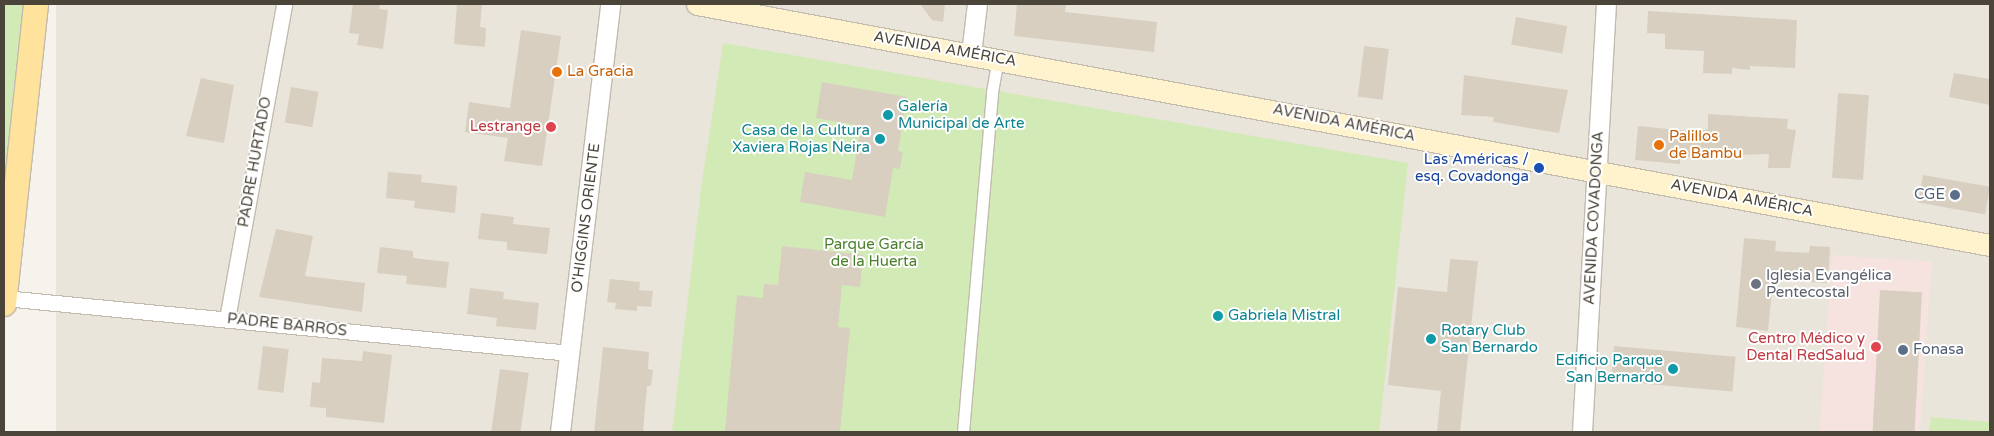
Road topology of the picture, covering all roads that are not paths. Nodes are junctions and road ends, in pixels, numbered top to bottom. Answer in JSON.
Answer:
{"nodes":[{"id":1,"x":36,"y":4,"type":"edge"},
{"id":2,"x":284,"y":4,"type":"edge"},
{"id":3,"x":610,"y":4,"type":"edge"},
{"id":4,"x":696,"y":4,"type":"edge"},
{"id":5,"x":977,"y":4,"type":"edge"},
{"id":6,"x":1606,"y":4,"type":"edge"},
{"id":7,"x":971,"y":54,"type":"junction"},
{"id":8,"x":998,"y":59,"type":"junction"},
{"id":9,"x":1596,"y":171,"type":"junction"},
{"id":10,"x":1990,"y":245,"type":"edge"},
{"id":11,"x":4,"y":298,"type":"edge"},
{"id":12,"x":4,"y":304,"type":"edge"},
{"id":13,"x":227,"y":320,"type":"junction"},
{"id":14,"x":570,"y":353,"type":"junction"},
{"id":15,"x":560,"y":432,"type":"edge"},
{"id":16,"x":963,"y":432,"type":"edge"},
{"id":17,"x":1582,"y":432,"type":"edge"}],
"edges":[{"from":1,"to":11,"type":"main road"},
{"from":2,"to":13,"type":"street","name":"PADRE HURTADO"},
{"from":3,"to":14,"type":"street","name":"O'HIGGINS ORIENTE"},
{"from":4,"to":7,"type":"main road","name":"AVENIDA AMÉRICA"},
{"from":5,"to":7,"type":"street"},
{"from":6,"to":9,"type":"street","name":"AVENIDA COVADONGA"},
{"from":7,"to":8,"type":"main road","name":"AVENIDA AMÉRICA"},
{"from":8,"to":9,"type":"main road","name":"AVENIDA AMÉRICA"},
{"from":8,"to":16,"type":"street"},
{"from":9,"to":10,"type":"main road","name":"AVENIDA AMÉRICA"},
{"from":9,"to":17,"type":"street","name":"AVENIDA COVADONGA"},
{"from":11,"to":12,"type":"main road"},
{"from":11,"to":13,"type":"street","name":"PADRE BARROS"},
{"from":13,"to":14,"type":"street","name":"PADRE BARROS"},
{"from":14,"to":15,"type":"street","name":"O'HIGGINS ORIENTE"}]}
